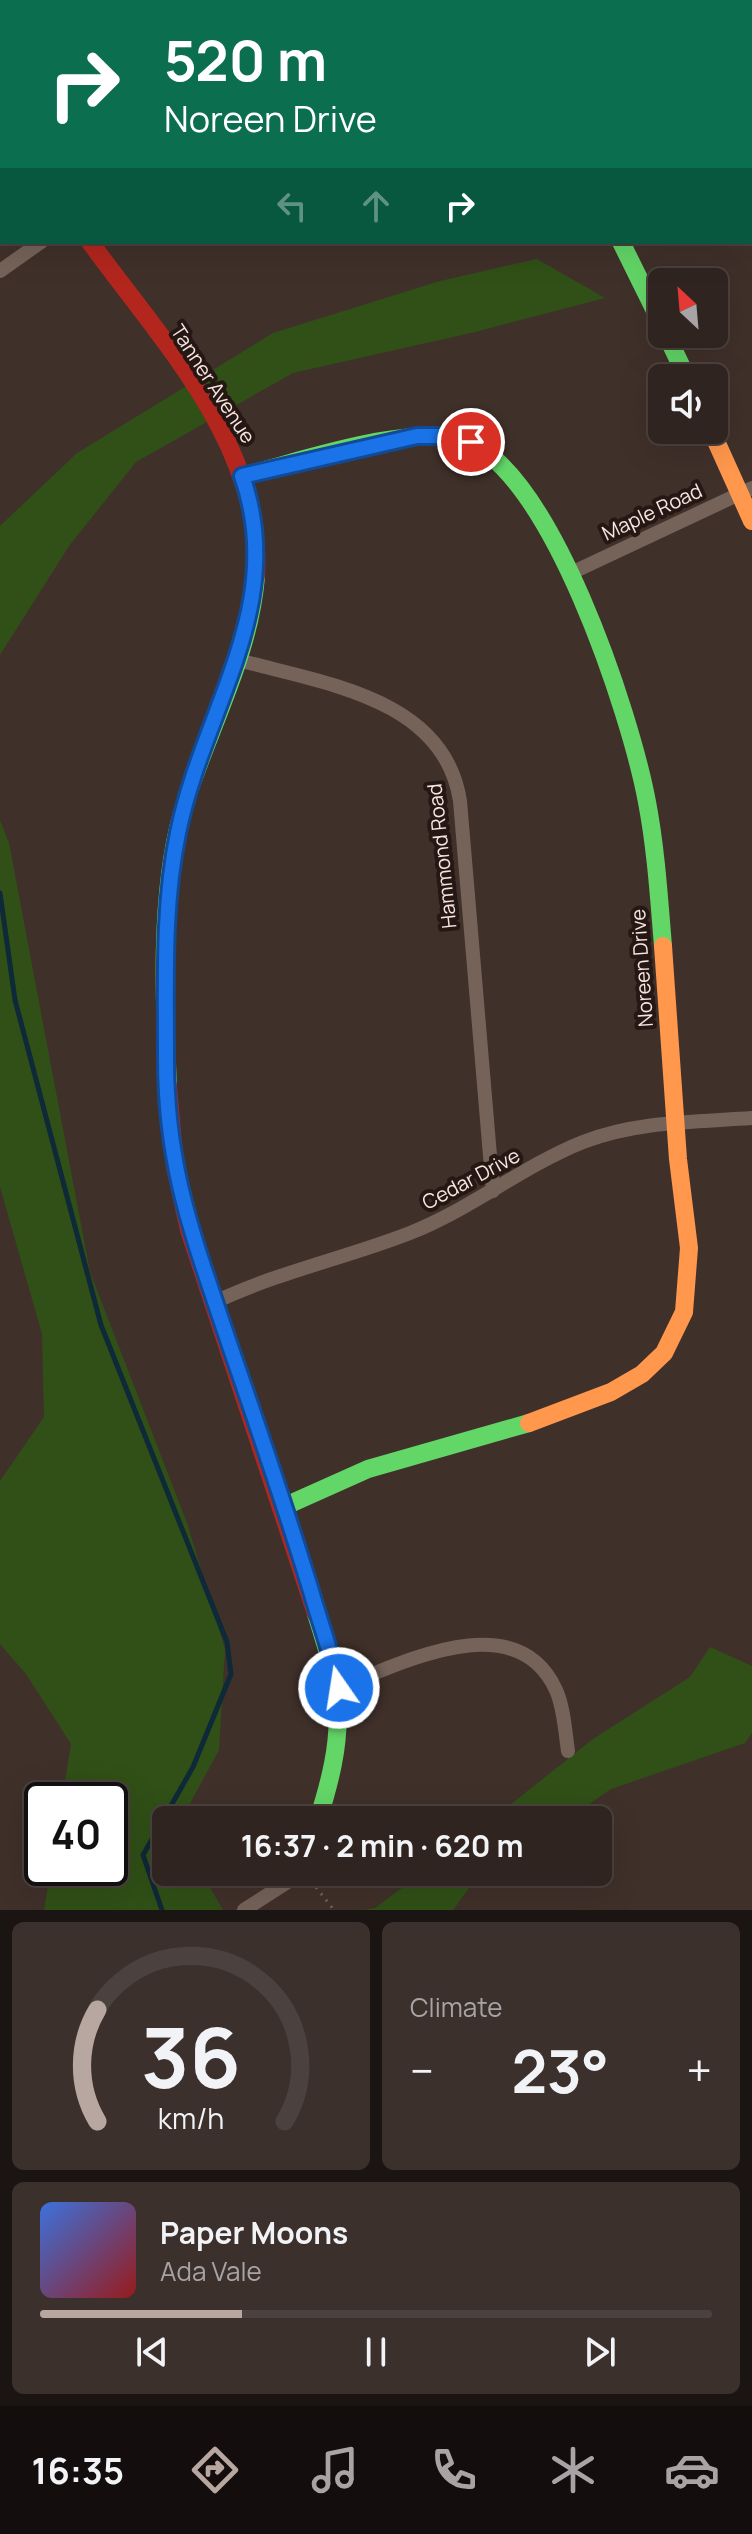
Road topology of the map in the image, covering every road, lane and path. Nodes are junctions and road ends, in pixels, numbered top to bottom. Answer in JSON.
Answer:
{"nodes":[{"id":1,"x":38,"y":244,"type":"edge"},
{"id":2,"x":91,"y":244,"type":"edge"},
{"id":3,"x":622,"y":244,"type":"edge"},
{"id":4,"x":0,"y":271,"type":"edge"},
{"id":5,"x":648,"y":297,"type":"edge"},
{"id":6,"x":719,"y":444,"type":"edge"},
{"id":7,"x":242,"y":476,"type":"junction"},
{"id":8,"x":746,"y":490,"type":"edge"},
{"id":9,"x":752,"y":521,"type":"edge"},
{"id":10,"x":569,"y":574,"type":"junction"},
{"id":11,"x":235,"y":659,"type":"junction"},
{"id":12,"x":752,"y":1118,"type":"edge"},
{"id":13,"x":675,"y":1123,"type":"junction"},
{"id":14,"x":493,"y":1191,"type":"junction"},
{"id":15,"x":215,"y":1302,"type":"junction"},
{"id":16,"x":283,"y":1507,"type":"junction"},
{"id":17,"x":339,"y":1688,"type":"junction"},
{"id":18,"x":568,"y":1751,"type":"dead end"},
{"id":19,"x":322,"y":1806,"type":"edge"},
{"id":20,"x":281,"y":1886,"type":"edge"},
{"id":21,"x":314,"y":1886,"type":"edge"},
{"id":22,"x":244,"y":1910,"type":"edge"},
{"id":23,"x":334,"y":1910,"type":"edge"}],
"edges":[{"from":1,"to":4,"type":"street"},
{"from":2,"to":7,"type":"street","name":"Tanner Avenue"},
{"from":3,"to":5,"type":"street"},
{"from":6,"to":8,"type":"street"},
{"from":7,"to":10,"type":"street","name":"Noreen Drive"},
{"from":7,"to":11,"type":"street","name":"Tanner Avenue"},
{"from":8,"to":9,"type":"street"},
{"from":8,"to":10,"type":"street","name":"Maple Road"},
{"from":10,"to":13,"type":"street","name":"Noreen Drive"},
{"from":11,"to":14,"type":"street","name":"Hammond Road"},
{"from":11,"to":15,"type":"street","name":"Tanner Avenue"},
{"from":12,"to":13,"type":"street","name":"Cedar Drive"},
{"from":13,"to":14,"type":"street","name":"Cedar Drive"},
{"from":13,"to":16,"type":"street","name":"Noreen Drive"},
{"from":14,"to":15,"type":"street","name":"Cedar Drive"},
{"from":15,"to":16,"type":"street","name":"Tanner Avenue"},
{"from":16,"to":17,"type":"street","name":"Tanner Avenue"},
{"from":17,"to":18,"type":"street"},
{"from":17,"to":19,"type":"street","name":"Tanner Avenue"},
{"from":20,"to":22,"type":"street"},
{"from":21,"to":23,"type":"path"}]}
